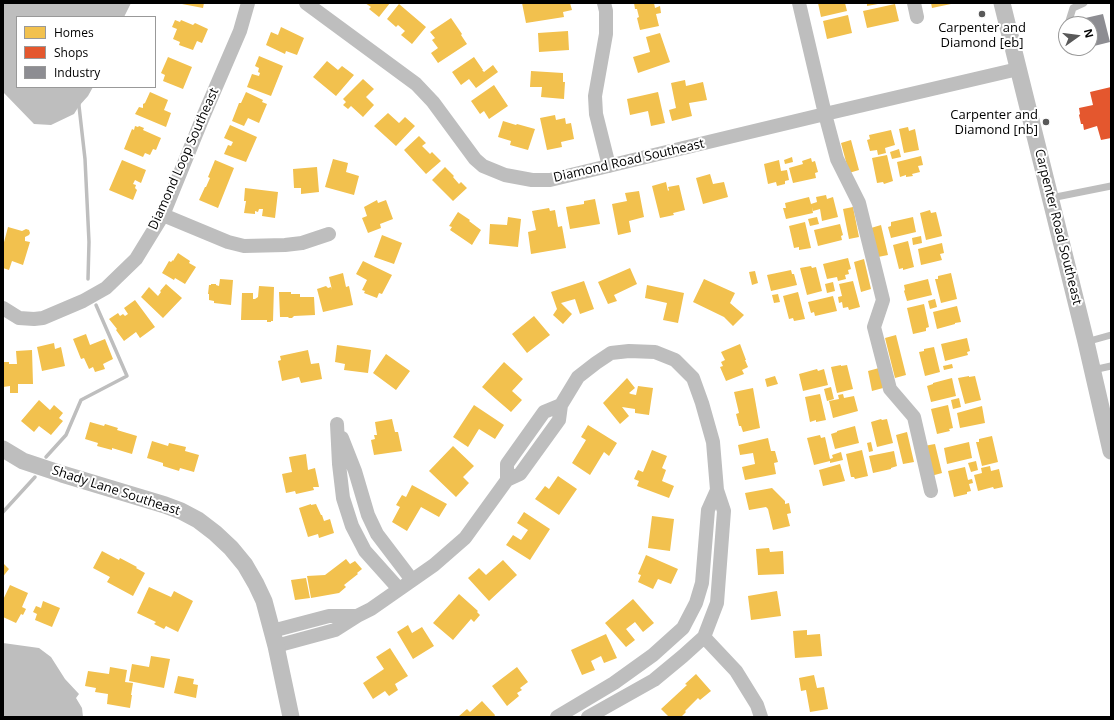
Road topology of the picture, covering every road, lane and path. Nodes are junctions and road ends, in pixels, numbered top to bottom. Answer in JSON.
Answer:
{"nodes":[{"id":1,"x":248,"y":3,"type":"edge"},
{"id":2,"x":306,"y":3,"type":"edge"},
{"id":3,"x":604,"y":3,"type":"edge"},
{"id":4,"x":799,"y":3,"type":"edge"},
{"id":5,"x":914,"y":3,"type":"edge"},
{"id":6,"x":1002,"y":3,"type":"edge"},
{"id":7,"x":1084,"y":3,"type":"edge"},
{"id":8,"x":1070,"y":16,"type":"edge"},
{"id":9,"x":917,"y":17,"type":"dead end"},
{"id":10,"x":1018,"y":69,"type":"junction"},
{"id":11,"x":825,"y":114,"type":"junction"},
{"id":12,"x":609,"y":166,"type":"junction"},
{"id":13,"x":1111,"y":186,"type":"edge"},
{"id":14,"x":1051,"y":198,"type":"junction"},
{"id":15,"x":163,"y":214,"type":"junction"},
{"id":16,"x":329,"y":234,"type":"dead end"},
{"id":17,"x":3,"y":308,"type":"edge"},
{"id":18,"x":1111,"y":335,"type":"edge"},
{"id":19,"x":1086,"y":342,"type":"junction"},
{"id":20,"x":1111,"y":366,"type":"edge"},
{"id":21,"x":1092,"y":370,"type":"junction"},
{"id":22,"x":3,"y":449,"type":"edge"},
{"id":23,"x":1111,"y":451,"type":"edge"},
{"id":24,"x":717,"y":490,"type":"junction"},
{"id":25,"x":930,"y":491,"type":"dead end"},
{"id":26,"x":412,"y":580,"type":"junction"},
{"id":27,"x":399,"y":589,"type":"junction"},
{"id":28,"x":704,"y":637,"type":"junction"},
{"id":29,"x":274,"y":638,"type":"junction"},
{"id":30,"x":291,"y":717,"type":"edge"},
{"id":31,"x":557,"y":717,"type":"edge"},
{"id":32,"x":588,"y":717,"type":"edge"},
{"id":33,"x":761,"y":717,"type":"edge"}],
"edges":[{"from":1,"to":15,"type":"street","name":"Diamond Loop Southeast"},
{"from":2,"to":12,"type":"street","name":"Diamond Road Southeast"},
{"from":3,"to":12,"type":"street"},
{"from":4,"to":11,"type":"street"},
{"from":5,"to":9,"type":"street"},
{"from":6,"to":10,"type":"street","name":"Carpenter Road Southeast"},
{"from":7,"to":8,"type":"lane"},
{"from":10,"to":11,"type":"street","name":"Diamond Road Southeast"},
{"from":10,"to":14,"type":"street","name":"Carpenter Road Southeast"},
{"from":11,"to":12,"type":"street","name":"Diamond Road Southeast"},
{"from":11,"to":25,"type":"street"},
{"from":13,"to":14,"type":"lane"},
{"from":14,"to":19,"type":"street","name":"Carpenter Road Southeast"},
{"from":15,"to":16,"type":"street"},
{"from":15,"to":17,"type":"street","name":"Diamond Loop Southeast"},
{"from":18,"to":19,"type":"lane"},
{"from":19,"to":21,"type":"street","name":"Carpenter Road Southeast"},
{"from":20,"to":21,"type":"lane"},
{"from":21,"to":23,"type":"street","name":"Carpenter Road Southeast"},
{"from":22,"to":29,"type":"street","name":"Shady Lane Southeast"},
{"from":24,"to":26,"type":"street"},
{"from":24,"to":28,"type":"street"},
{"from":24,"to":31,"type":"street"},
{"from":26,"to":27,"type":"street"},
{"from":26,"to":27,"type":"street"},
{"from":27,"to":29,"type":"street"},
{"from":28,"to":32,"type":"street"},
{"from":28,"to":33,"type":"street"},
{"from":29,"to":30,"type":"street","name":"Shady Lane Southeast"}]}
